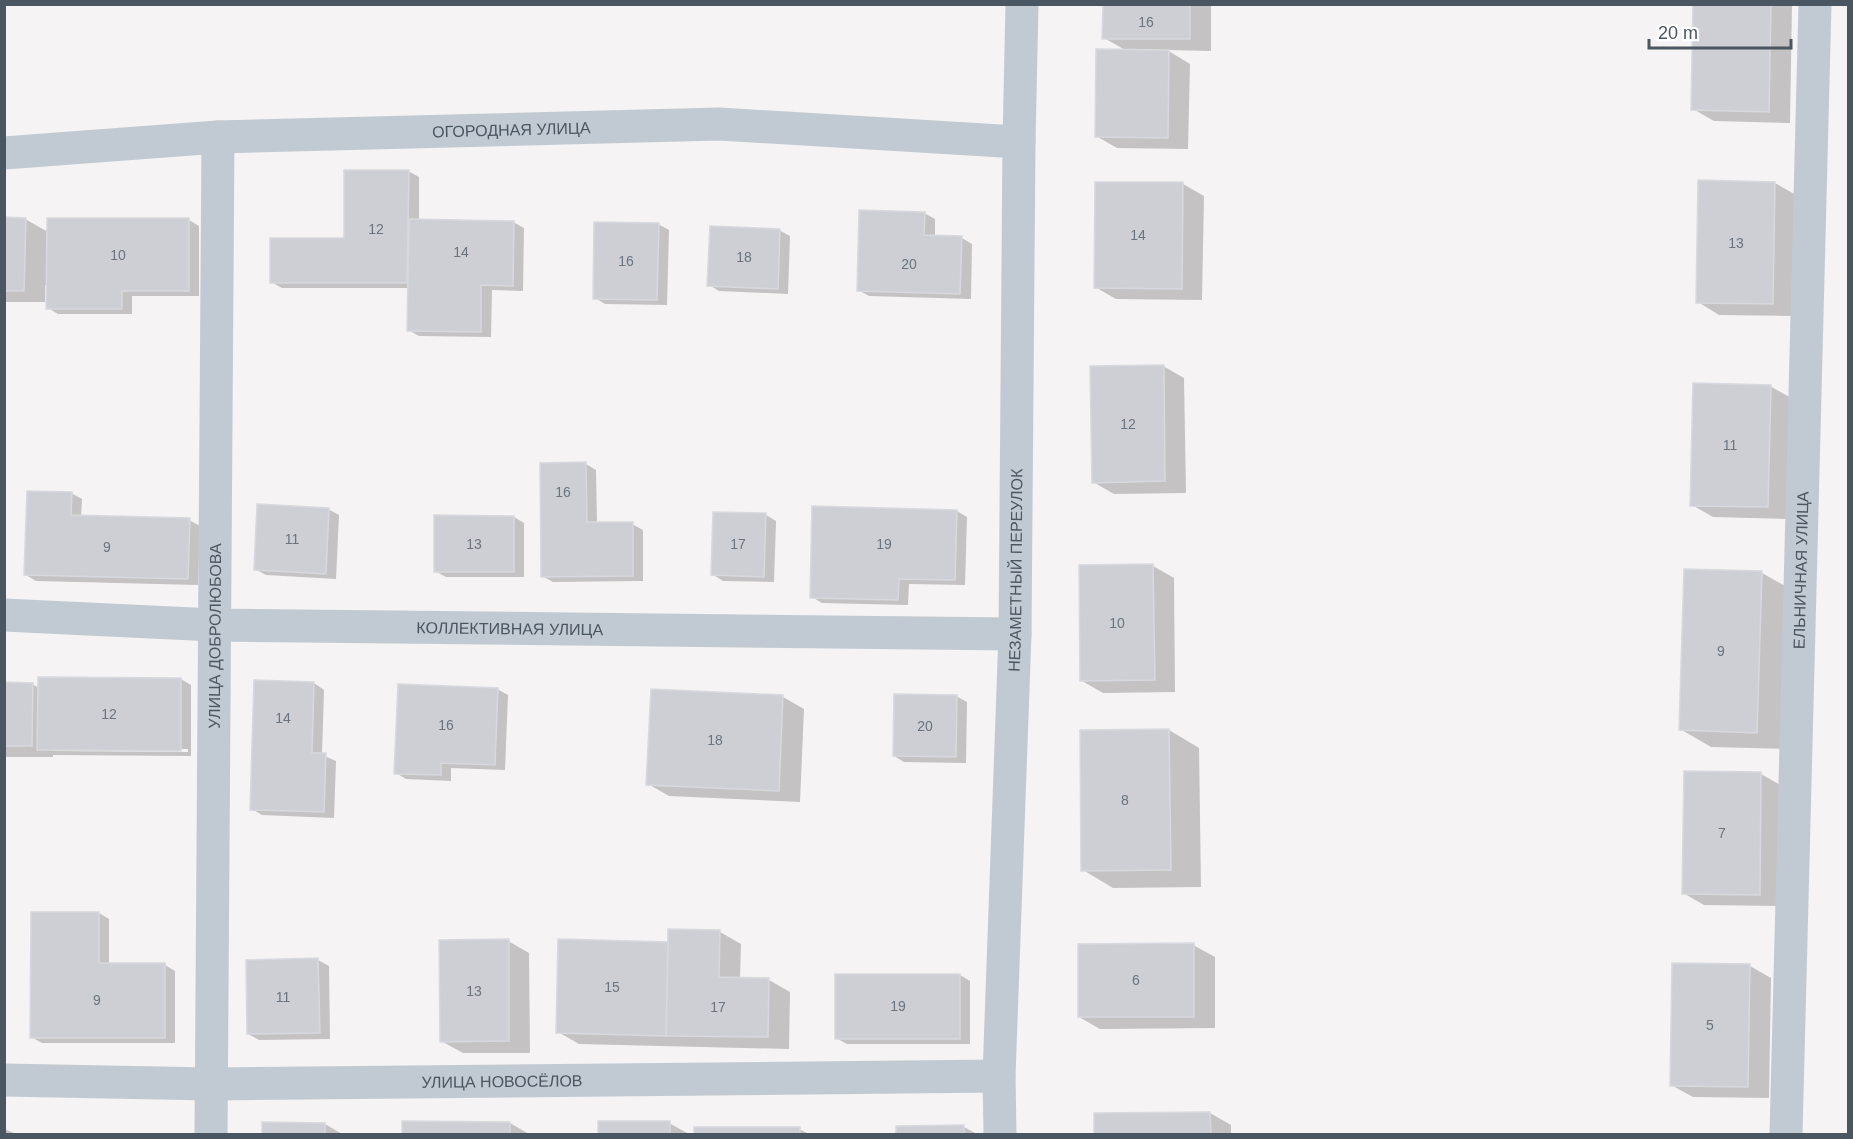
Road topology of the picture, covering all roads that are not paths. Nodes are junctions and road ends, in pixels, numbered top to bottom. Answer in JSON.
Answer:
{"nodes":[{"id":1,"x":1022,"y":4,"type":"edge"},
{"id":2,"x":1815,"y":4,"type":"edge"},
{"id":3,"x":218,"y":137,"type":"junction"},
{"id":4,"x":1019,"y":142,"type":"junction"},
{"id":5,"x":4,"y":153,"type":"edge"},
{"id":6,"x":4,"y":615,"type":"edge"},
{"id":7,"x":213,"y":625,"type":"junction"},
{"id":8,"x":1015,"y":634,"type":"junction"},
{"id":9,"x":999,"y":1076,"type":"junction"},
{"id":10,"x":4,"y":1080,"type":"edge"},
{"id":11,"x":211,"y":1084,"type":"junction"},
{"id":12,"x":211,"y":1134,"type":"edge"},
{"id":13,"x":1000,"y":1134,"type":"edge"},
{"id":14,"x":1786,"y":1134,"type":"edge"}],
"edges":[{"from":1,"to":4,"type":"street","name":"НЕЗАМЕТНЫЙ ПЕРЕУЛОК"},
{"from":2,"to":14,"type":"street","name":"ЕЛЬНИЧНАЯ УЛИЦА"},
{"from":3,"to":4,"type":"street","name":"ОГОРОДНАЯ УЛИЦА"},
{"from":3,"to":5,"type":"street","name":"ОГОРОДНАЯ УЛИЦА"},
{"from":3,"to":7,"type":"street","name":"УЛИЦА ДОБРОЛЮБОВА"},
{"from":4,"to":8,"type":"street","name":"НЕЗАМЕТНЫЙ ПЕРЕУЛОК"},
{"from":6,"to":7,"type":"street","name":"КОЛЛЕКТИВНАЯ УЛИЦА"},
{"from":7,"to":8,"type":"street","name":"КОЛЛЕКТИВНАЯ УЛИЦА"},
{"from":7,"to":11,"type":"street","name":"УЛИЦА ДОБРОЛЮБОВА"},
{"from":8,"to":9,"type":"street","name":"НЕЗАМЕТНЫЙ ПЕРЕУЛОК"},
{"from":9,"to":11,"type":"street","name":"УЛИЦА НОВОСЁЛОВ"},
{"from":9,"to":13,"type":"street","name":"НЕЗАМЕТНЫЙ ПЕРЕУЛОК"},
{"from":10,"to":11,"type":"street","name":"УЛИЦА НОВОСЁЛОВ"},
{"from":11,"to":12,"type":"street","name":"УЛИЦА ДОБРОЛЮБОВА"}]}
